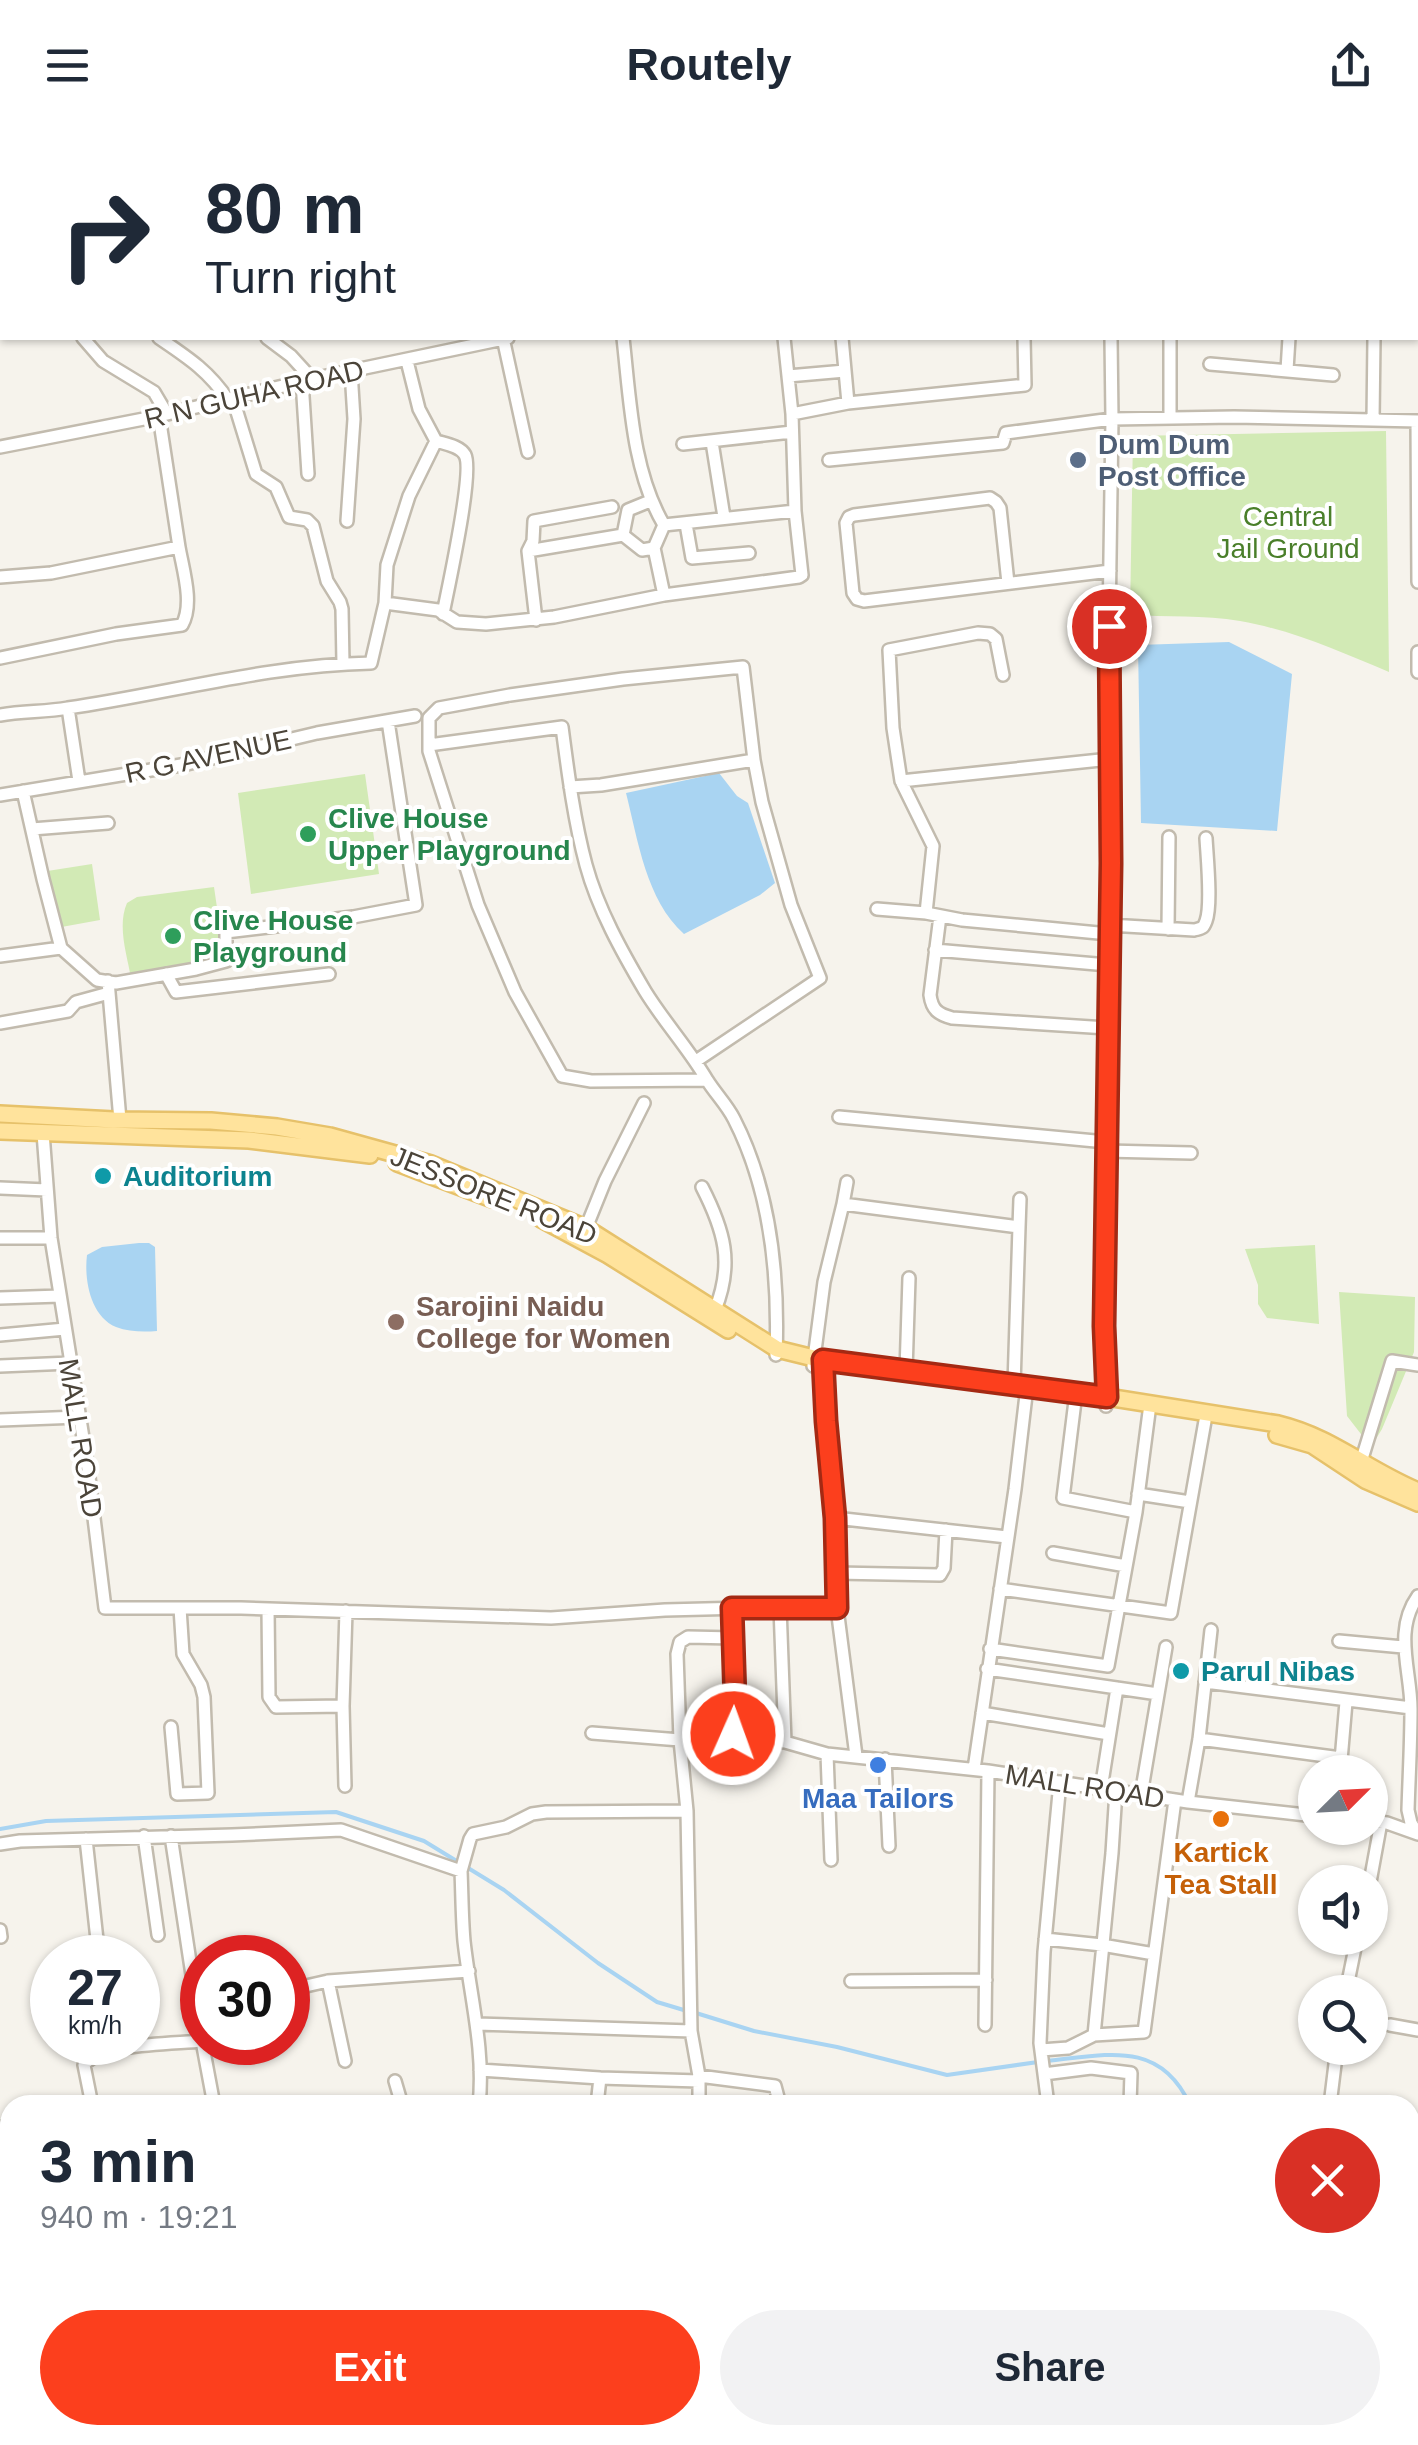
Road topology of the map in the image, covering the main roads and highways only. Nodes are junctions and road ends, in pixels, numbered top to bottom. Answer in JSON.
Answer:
{"nodes":[{"id":1,"x":0,"y":1114,"type":"edge"},
{"id":2,"x":0,"y":1123,"type":"edge"},
{"id":3,"x":0,"y":1131,"type":"edge"},
{"id":4,"x":352,"y":1147,"type":"junction"},
{"id":5,"x":389,"y":1156,"type":"junction"},
{"id":6,"x":777,"y":1352,"type":"junction"},
{"id":7,"x":818,"y":1363,"type":"junction"},
{"id":8,"x":1020,"y":1390,"type":"junction"},
{"id":9,"x":1106,"y":1402,"type":"junction"},
{"id":10,"x":1418,"y":1490,"type":"edge"},
{"id":11,"x":1418,"y":1504,"type":"edge"}],
"edges":[{"from":1,"to":4,"type":"main road","name":"JESSORE ROAD"},
{"from":2,"to":4,"type":"main road"},
{"from":3,"to":4,"type":"main road","name":"JESSORE ROAD"},
{"from":4,"to":5,"type":"main road","name":"JESSORE ROAD"},
{"from":5,"to":6,"type":"main road","name":"JESSORE ROAD"},
{"from":5,"to":6,"type":"main road","name":"JESSORE ROAD"},
{"from":6,"to":7,"type":"main road","name":"JESSORE ROAD"},
{"from":7,"to":8,"type":"main road","name":"JESSORE ROAD"},
{"from":7,"to":8,"type":"main road","name":"JESSORE ROAD"},
{"from":8,"to":9,"type":"main road","name":"JESSORE ROAD"},
{"from":8,"to":9,"type":"main road","name":"JESSORE ROAD"},
{"from":9,"to":10,"type":"main road","name":"JESSORE ROAD"},
{"from":9,"to":11,"type":"main road","name":"JESSORE ROAD"}]}
